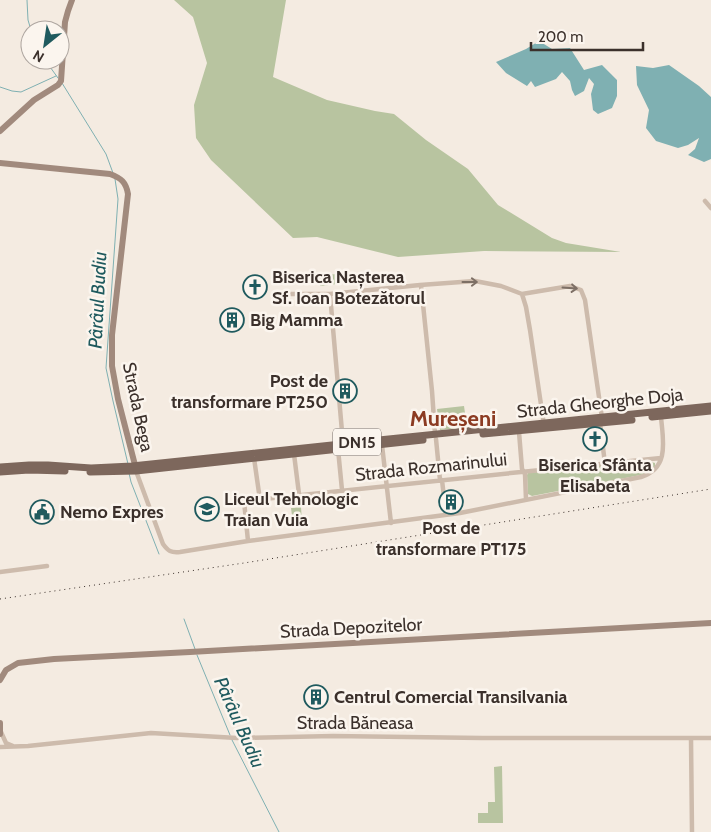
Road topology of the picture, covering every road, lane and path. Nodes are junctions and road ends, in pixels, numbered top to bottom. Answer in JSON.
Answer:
{"nodes":[{"id":1,"x":72,"y":0,"type":"edge"},
{"id":2,"x":0,"y":131,"type":"edge"},
{"id":3,"x":0,"y":163,"type":"edge"},
{"id":4,"x":705,"y":201,"type":"dead end"},
{"id":5,"x":711,"y":208,"type":"edge"},
{"id":6,"x":421,"y":284,"type":"junction"},
{"id":7,"x":275,"y":294,"type":"dead end"},
{"id":8,"x":330,"y":294,"type":"junction"},
{"id":9,"x":522,"y":294,"type":"junction"},
{"id":10,"x":711,"y":406,"type":"edge"},
{"id":11,"x":711,"y":411,"type":"edge"},
{"id":12,"x":661,"y":416,"type":"junction"},
{"id":13,"x":601,"y":420,"type":"junction"},
{"id":14,"x":544,"y":426,"type":"junction"},
{"id":15,"x":519,"y":432,"type":"junction"},
{"id":16,"x":435,"y":436,"type":"junction"},
{"id":17,"x":382,"y":444,"type":"junction"},
{"id":18,"x":340,"y":446,"type":"junction"},
{"id":19,"x":294,"y":454,"type":"junction"},
{"id":20,"x":253,"y":455,"type":"junction"},
{"id":21,"x":661,"y":458,"type":"junction"},
{"id":22,"x":605,"y":464,"type":"junction"},
{"id":23,"x":0,"y":467,"type":"edge"},
{"id":24,"x":131,"y":469,"type":"junction"},
{"id":25,"x":523,"y":471,"type":"junction"},
{"id":26,"x":0,"y":472,"type":"edge"},
{"id":27,"x":441,"y":480,"type":"junction"},
{"id":28,"x":387,"y":486,"type":"junction"},
{"id":29,"x":342,"y":490,"type":"junction"},
{"id":30,"x":259,"y":493,"type":"dead end"},
{"id":31,"x":299,"y":494,"type":"junction"},
{"id":32,"x":526,"y":500,"type":"junction"},
{"id":33,"x":446,"y":515,"type":"junction"},
{"id":34,"x":391,"y":523,"type":"junction"},
{"id":35,"x":248,"y":541,"type":"junction"},
{"id":36,"x":47,"y":566,"type":"dead end"},
{"id":37,"x":0,"y":572,"type":"edge"},
{"id":38,"x":711,"y":623,"type":"edge"},
{"id":39,"x":0,"y":680,"type":"edge"},
{"id":40,"x":0,"y":724,"type":"edge"},
{"id":41,"x":0,"y":732,"type":"edge"},
{"id":42,"x":691,"y":738,"type":"junction"},
{"id":43,"x":711,"y":738,"type":"edge"},
{"id":44,"x":14,"y":747,"type":"junction"},
{"id":45,"x":0,"y":748,"type":"edge"},
{"id":46,"x":692,"y":832,"type":"edge"}],
"edges":[{"from":1,"to":2,"type":"street"},
{"from":3,"to":24,"type":"street","name":"Strada Bega"},
{"from":4,"to":5,"type":"street"},
{"from":6,"to":8,"type":"street"},
{"from":6,"to":9,"type":"street","one_way":true},
{"from":6,"to":16,"type":"street"},
{"from":7,"to":8,"type":"street"},
{"from":8,"to":18,"type":"street"},
{"from":9,"to":13,"type":"street","one_way":true},
{"from":9,"to":14,"type":"street"},
{"from":10,"to":13,"type":"main road","name":"Strada Gheorghe Doja","number":"DN15"},
{"from":11,"to":12,"type":"main road","name":"Strada Gheorghe Doja","number":"DN15"},
{"from":12,"to":13,"type":"main road","name":"Strada Gheorghe Doja","number":"DN15"},
{"from":12,"to":21,"type":"street"},
{"from":13,"to":14,"type":"main road","name":"Strada Gheorghe Doja","number":"DN15"},
{"from":13,"to":22,"type":"street"},
{"from":14,"to":15,"type":"main road","name":"Strada Gheorghe Doja","number":"DN15"},
{"from":14,"to":16,"type":"main road","name":"Strada Gheorghe Doja","number":"DN15"},
{"from":15,"to":16,"type":"main road","name":"Strada Gheorghe Doja","number":"DN15"},
{"from":15,"to":25,"type":"street"},
{"from":16,"to":17,"type":"main road","name":"Strada Gheorghe Doja","number":"DN15"},
{"from":16,"to":18,"type":"main road","name":"Strada Gheorghe Doja","number":"DN15"},
{"from":16,"to":27,"type":"street"},
{"from":17,"to":18,"type":"main road","name":"Strada Gheorghe Doja","number":"DN15"},
{"from":17,"to":28,"type":"street"},
{"from":18,"to":19,"type":"main road","name":"Strada Gheorghe Doja","number":"DN15"},
{"from":18,"to":20,"type":"main road","name":"Strada Gheorghe Doja","number":"DN15"},
{"from":18,"to":29,"type":"street"},
{"from":19,"to":20,"type":"main road","name":"Strada Gheorghe Doja","number":"DN15"},
{"from":19,"to":31,"type":"street"},
{"from":20,"to":24,"type":"main road","name":"Strada Gheorghe Doja","number":"DN15"},
{"from":20,"to":30,"type":"street"},
{"from":21,"to":22,"type":"street","name":"Strada Rozmarinului"},
{"from":21,"to":32,"type":"street"},
{"from":22,"to":25,"type":"street","name":"Strada Rozmarinului"},
{"from":23,"to":24,"type":"main road","number":"DN15"},
{"from":24,"to":26,"type":"main road","number":"DN15"},
{"from":24,"to":35,"type":"street"},
{"from":25,"to":27,"type":"street","name":"Strada Rozmarinului"},
{"from":25,"to":32,"type":"street"},
{"from":27,"to":28,"type":"street","name":"Strada Rozmarinului"},
{"from":27,"to":33,"type":"street"},
{"from":28,"to":29,"type":"street","name":"Strada Rozmarinului"},
{"from":28,"to":34,"type":"street"},
{"from":29,"to":31,"type":"street","name":"Strada Rozmarinului"},
{"from":31,"to":35,"type":"street","name":"Strada Rozmarinului"},
{"from":32,"to":33,"type":"street"},
{"from":33,"to":34,"type":"street"},
{"from":34,"to":35,"type":"street"},
{"from":36,"to":37,"type":"street"},
{"from":38,"to":39,"type":"street","name":"Strada Depozitelor"},
{"from":40,"to":41,"type":"street"},
{"from":41,"to":44,"type":"street"},
{"from":42,"to":43,"type":"street","name":"Strada Băneasa"},
{"from":42,"to":44,"type":"street","name":"Strada Băneasa"},
{"from":42,"to":46,"type":"street"},
{"from":44,"to":45,"type":"street","name":"Strada Băneasa"}]}
